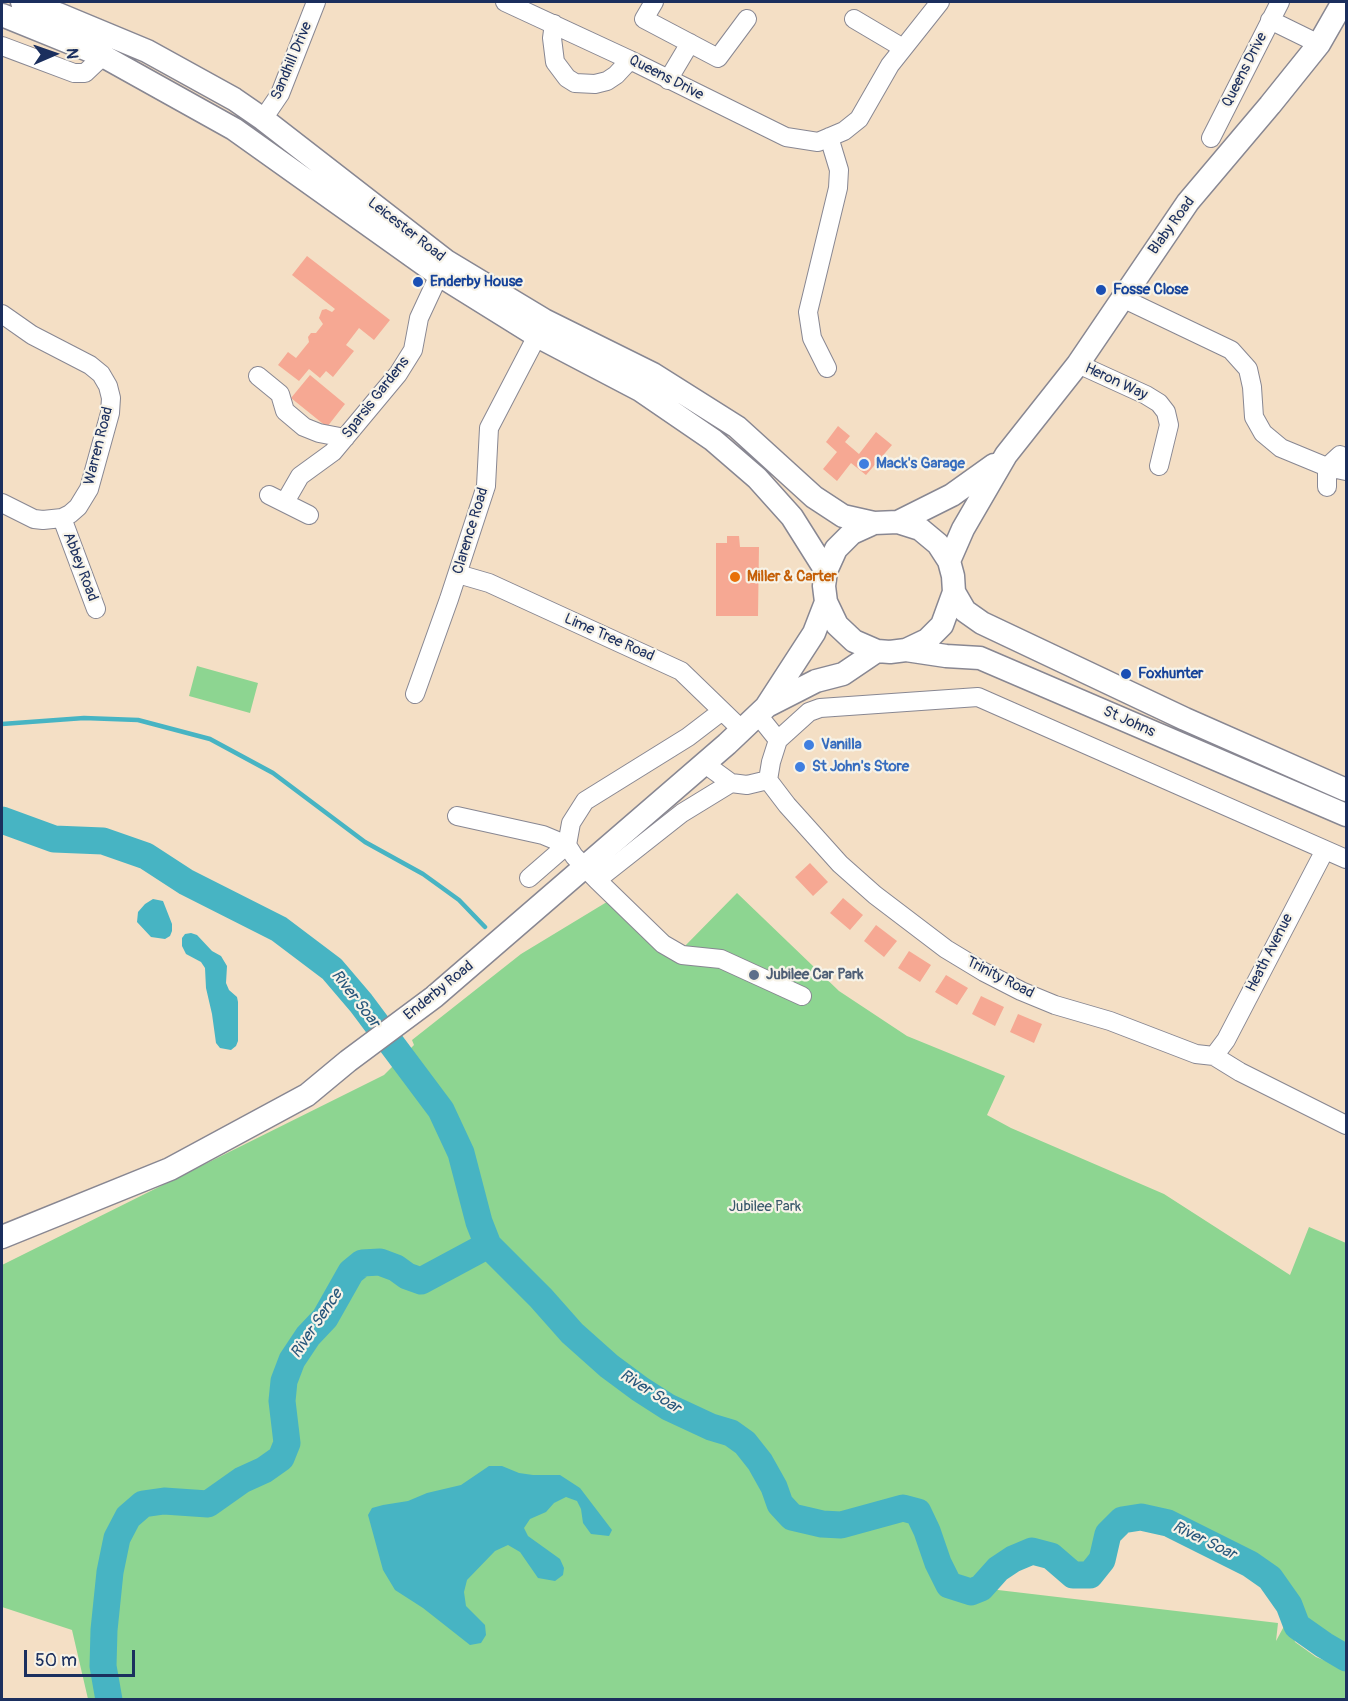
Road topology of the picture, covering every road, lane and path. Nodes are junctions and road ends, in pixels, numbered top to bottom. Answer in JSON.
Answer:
{"nodes":[{"id":1,"x":22,"y":2,"type":"edge"},
{"id":2,"x":316,"y":2,"type":"edge"},
{"id":3,"x":505,"y":2,"type":"edge"},
{"id":4,"x":654,"y":2,"type":"edge"},
{"id":5,"x":940,"y":2,"type":"edge"},
{"id":6,"x":1280,"y":2,"type":"edge"},
{"id":7,"x":1342,"y":2,"type":"edge"},
{"id":8,"x":2,"y":15,"type":"edge"},
{"id":9,"x":747,"y":19,"type":"dead end"},
{"id":10,"x":854,"y":19,"type":"dead end"},
{"id":11,"x":1270,"y":20,"type":"junction"},
{"id":12,"x":554,"y":24,"type":"junction"},
{"id":13,"x":690,"y":43,"type":"junction"},
{"id":14,"x":1319,"y":44,"type":"junction"},
{"id":15,"x":2,"y":46,"type":"edge"},
{"id":16,"x":903,"y":48,"type":"junction"},
{"id":17,"x":103,"y":56,"type":"junction"},
{"id":18,"x":630,"y":60,"type":"junction"},
{"id":19,"x":668,"y":80,"type":"junction"},
{"id":20,"x":263,"y":119,"type":"junction"},
{"id":21,"x":829,"y":138,"type":"junction"},
{"id":22,"x":1211,"y":138,"type":"dead end"},
{"id":23,"x":439,"y":275,"type":"junction"},
{"id":24,"x":1122,"y":298,"type":"junction"},
{"id":25,"x":2,"y":314,"type":"edge"},
{"id":26,"x":537,"y":336,"type":"junction"},
{"id":27,"x":1077,"y":364,"type":"junction"},
{"id":28,"x":827,"y":368,"type":"dead end"},
{"id":29,"x":258,"y":376,"type":"dead end"},
{"id":30,"x":345,"y":438,"type":"junction"},
{"id":31,"x":1006,"y":455,"type":"junction"},
{"id":32,"x":1338,"y":464,"type":"edge"},
{"id":33,"x":1159,"y":466,"type":"dead end"},
{"id":34,"x":1327,"y":487,"type":"dead end"},
{"id":35,"x":2,"y":503,"type":"edge"},
{"id":36,"x":309,"y":515,"type":"dead end"},
{"id":37,"x":62,"y":518,"type":"junction"},
{"id":38,"x":898,"y":522,"type":"junction"},
{"id":39,"x":874,"y":523,"type":"junction"},
{"id":40,"x":949,"y":561,"type":"junction"},
{"id":41,"x":826,"y":571,"type":"junction"},
{"id":42,"x":458,"y":574,"type":"junction"},
{"id":43,"x":954,"y":592,"type":"junction"},
{"id":44,"x":826,"y":602,"type":"junction"},
{"id":45,"x":96,"y":609,"type":"dead end"},
{"id":46,"x":906,"y":650,"type":"junction"},
{"id":47,"x":877,"y":651,"type":"junction"},
{"id":48,"x":415,"y":694,"type":"dead end"},
{"id":49,"x":722,"y":711,"type":"junction"},
{"id":50,"x":755,"y":717,"type":"junction"},
{"id":51,"x":778,"y":740,"type":"junction"},
{"id":52,"x":705,"y":764,"type":"junction"},
{"id":53,"x":768,"y":780,"type":"junction"},
{"id":54,"x":731,"y":783,"type":"junction"},
{"id":55,"x":1347,"y":790,"type":"edge"},
{"id":56,"x":1347,"y":814,"type":"edge"},
{"id":57,"x":457,"y":816,"type":"dead end"},
{"id":58,"x":567,"y":845,"type":"junction"},
{"id":59,"x":1325,"y":850,"type":"junction"},
{"id":60,"x":1347,"y":859,"type":"edge"},
{"id":61,"x":590,"y":873,"type":"junction"},
{"id":62,"x":529,"y":878,"type":"dead end"},
{"id":63,"x":802,"y":996,"type":"dead end"},
{"id":64,"x":1214,"y":1056,"type":"junction"},
{"id":65,"x":1347,"y":1125,"type":"edge"},
{"id":66,"x":2,"y":1237,"type":"edge"}],
"edges":[{"from":1,"to":20,"type":"main road","name":"Leicester Road"},
{"from":2,"to":20,"type":"street","name":"Sandhill Drive"},
{"from":3,"to":12,"type":"street","name":"Queens Drive"},
{"from":4,"to":13,"type":"street"},
{"from":5,"to":16,"type":"street","name":"Queens Drive"},
{"from":6,"to":11,"type":"street","name":"Queens Drive"},
{"from":7,"to":14,"type":"main road","name":"Blaby Road"},
{"from":8,"to":17,"type":"main road","name":"Leicester Road"},
{"from":9,"to":13,"type":"street"},
{"from":10,"to":16,"type":"street"},
{"from":11,"to":14,"type":"street"},
{"from":11,"to":22,"type":"street","name":"Queens Drive"},
{"from":12,"to":18,"type":"street","name":"Queens Drive"},
{"from":12,"to":18,"type":"street"},
{"from":13,"to":19,"type":"street"},
{"from":14,"to":24,"type":"main road","name":"Blaby Road"},
{"from":15,"to":17,"type":"street"},
{"from":16,"to":21,"type":"street","name":"Queens Drive"},
{"from":17,"to":23,"type":"main road","name":"Leicester Road"},
{"from":18,"to":19,"type":"street","name":"Queens Drive"},
{"from":19,"to":21,"type":"street","name":"Queens Drive"},
{"from":20,"to":39,"type":"main road","name":"Leicester Road"},
{"from":21,"to":28,"type":"street"},
{"from":23,"to":26,"type":"main road","name":"Leicester Road"},
{"from":23,"to":30,"type":"street","name":"Sparsis Gardens"},
{"from":24,"to":27,"type":"main road","name":"Blaby Road"},
{"from":24,"to":32,"type":"street"},
{"from":25,"to":37,"type":"street","name":"Warren Road"},
{"from":26,"to":41,"type":"main road","name":"Leicester Road"},
{"from":26,"to":42,"type":"street","name":"Clarence Road"},
{"from":27,"to":31,"type":"main road","name":"Blaby Road"},
{"from":27,"to":33,"type":"street","name":"Heron Way"},
{"from":29,"to":30,"type":"street"},
{"from":30,"to":36,"type":"street","name":"Sparsis Gardens"},
{"from":31,"to":38,"type":"main road","name":"Blaby Road"},
{"from":31,"to":40,"type":"main road","name":"Blaby Road"},
{"from":32,"to":34,"type":"street"},
{"from":35,"to":37,"type":"street","name":"Abbey Road"},
{"from":37,"to":45,"type":"street","name":"Abbey Road"},
{"from":38,"to":39,"type":"main road"},
{"from":38,"to":40,"type":"main road"},
{"from":39,"to":41,"type":"main road"},
{"from":40,"to":43,"type":"main road"},
{"from":41,"to":44,"type":"main road"},
{"from":42,"to":48,"type":"street","name":"Clarence Road"},
{"from":42,"to":49,"type":"street","name":"Lime Tree Road"},
{"from":43,"to":46,"type":"main road"},
{"from":43,"to":55,"type":"main road","name":"St Johns"},
{"from":44,"to":47,"type":"main road"},
{"from":44,"to":50,"type":"main road","name":"Enderby Road"},
{"from":46,"to":47,"type":"main road"},
{"from":46,"to":56,"type":"main road","name":"St Johns"},
{"from":47,"to":50,"type":"main road","name":"Enderby Road"},
{"from":49,"to":50,"type":"street","name":"Lime Tree Road"},
{"from":49,"to":58,"type":"street"},
{"from":50,"to":51,"type":"street","name":"Lime Tree Road"},
{"from":50,"to":52,"type":"main road","name":"Enderby Road"},
{"from":51,"to":53,"type":"street"},
{"from":51,"to":59,"type":"street"},
{"from":52,"to":54,"type":"street"},
{"from":52,"to":61,"type":"main road","name":"Enderby Road"},
{"from":53,"to":54,"type":"street"},
{"from":53,"to":64,"type":"street","name":"Trinity Road"},
{"from":54,"to":61,"type":"street"},
{"from":57,"to":58,"type":"street"},
{"from":58,"to":61,"type":"street"},
{"from":58,"to":62,"type":"street"},
{"from":59,"to":60,"type":"street"},
{"from":59,"to":64,"type":"street","name":"Heath Avenue"},
{"from":61,"to":63,"type":"street"},
{"from":61,"to":66,"type":"main road","name":"Enderby Road"},
{"from":64,"to":65,"type":"street","name":"Trinity Road"}]}
